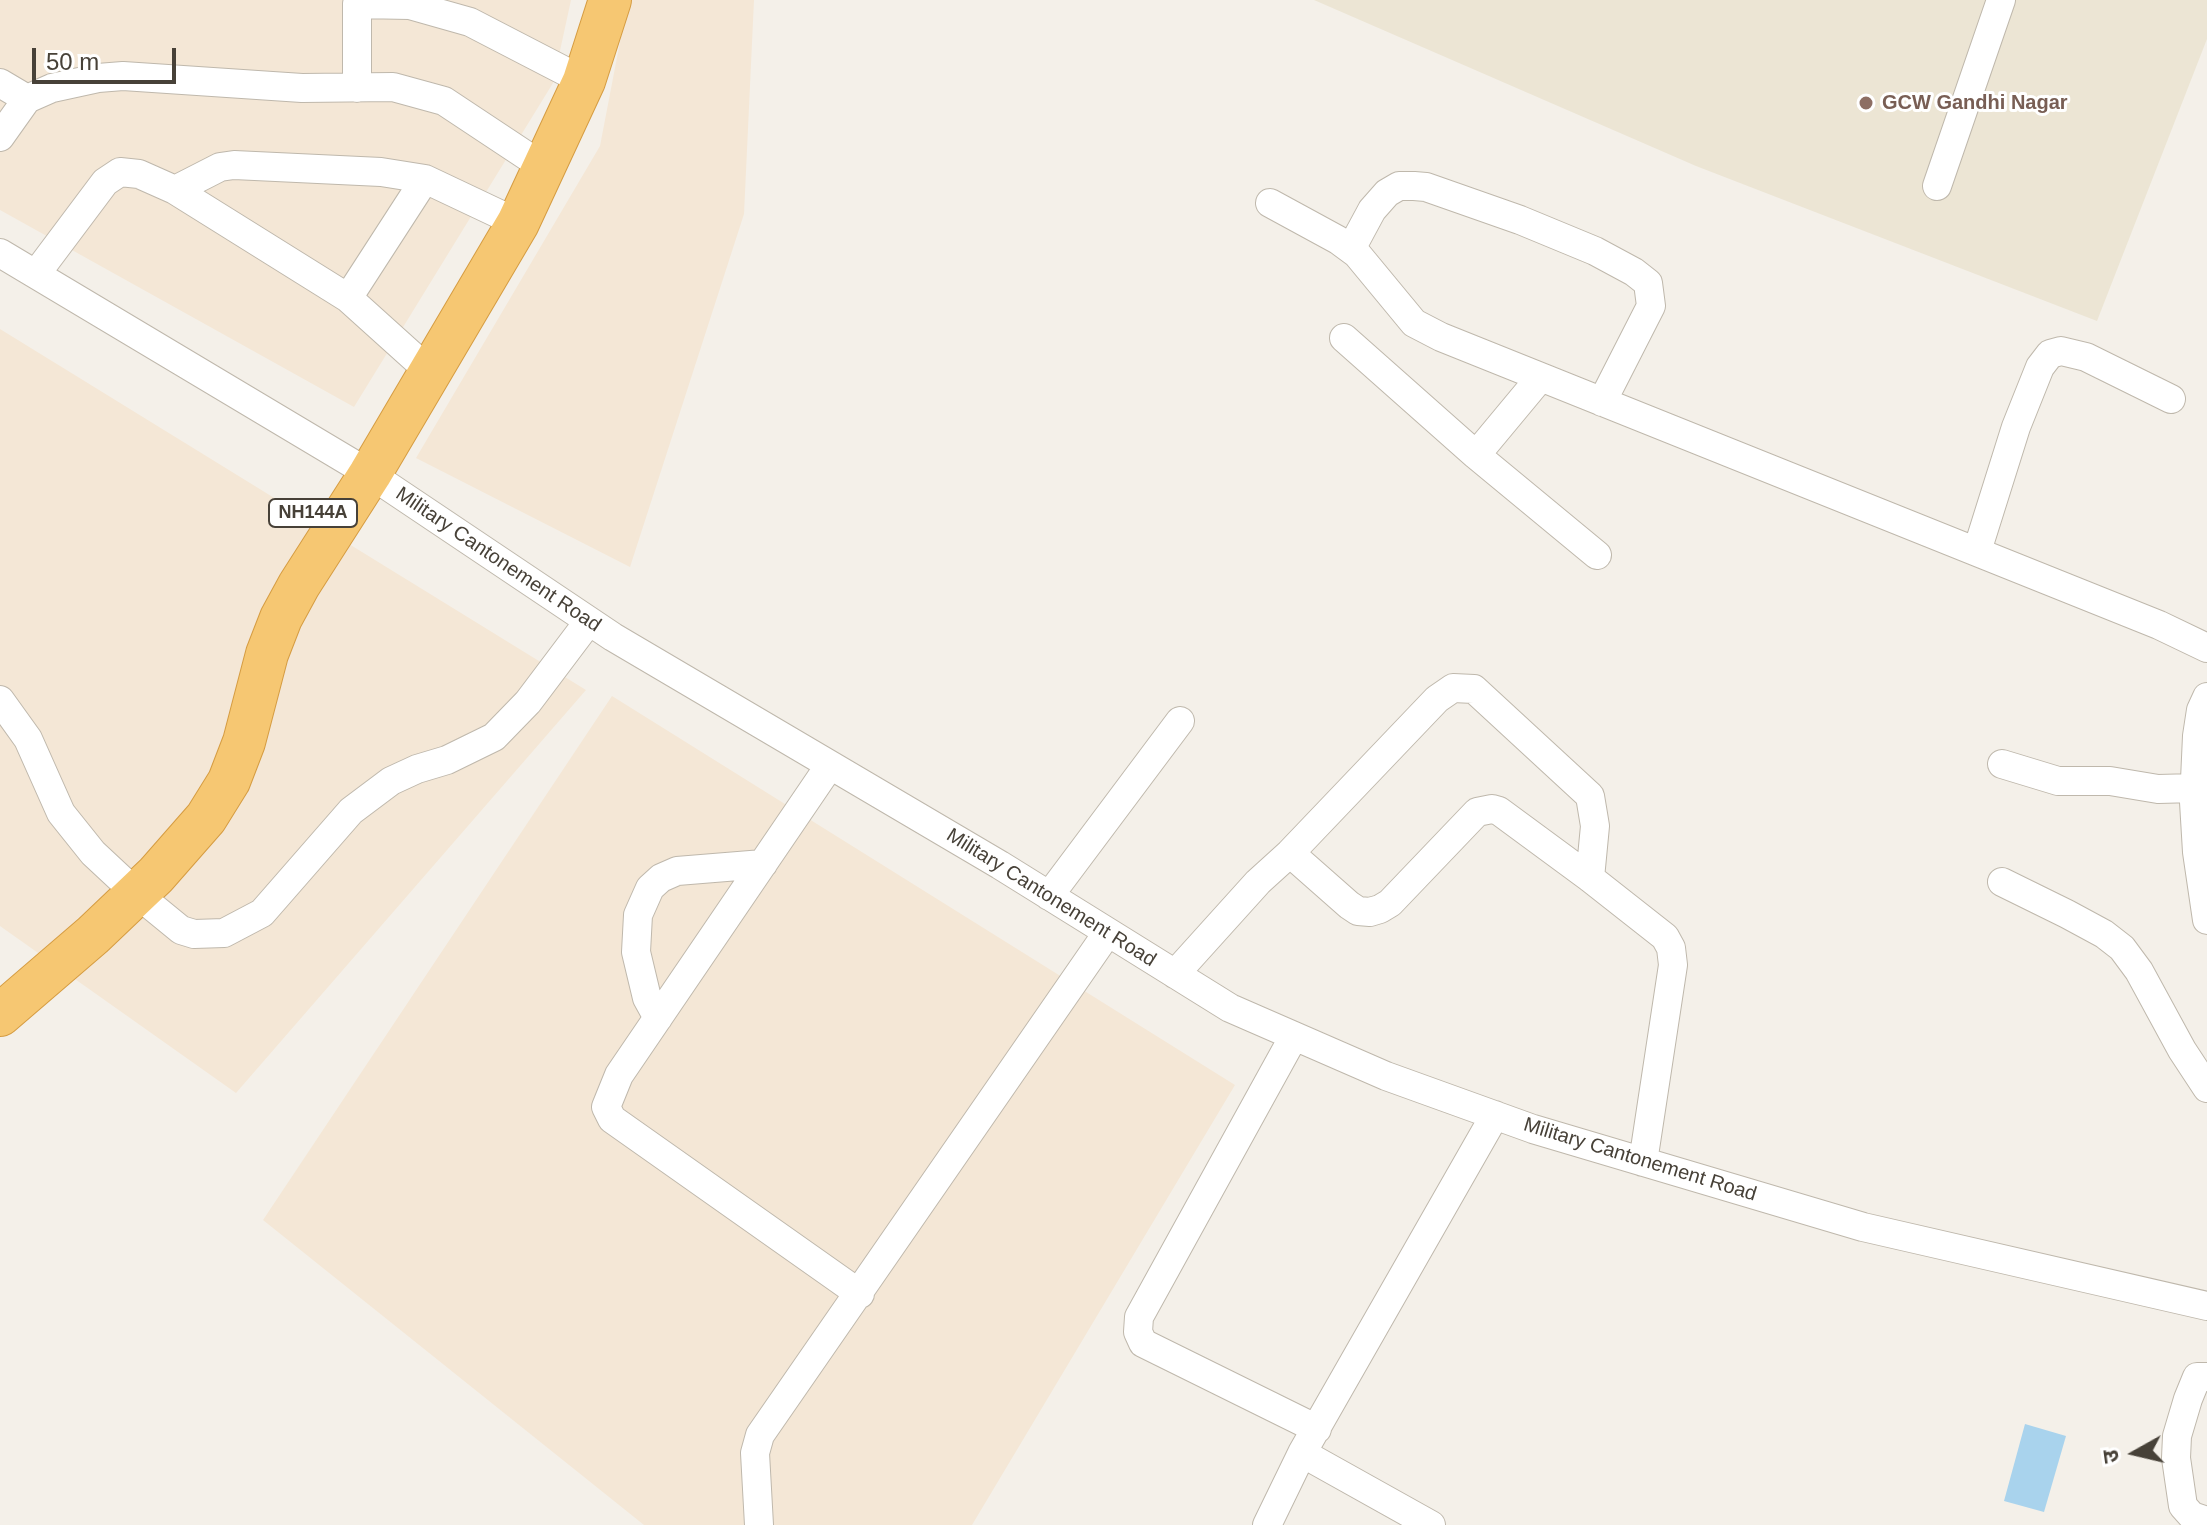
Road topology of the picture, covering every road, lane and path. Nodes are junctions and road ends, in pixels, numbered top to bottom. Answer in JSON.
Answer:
{"nodes":[{"id":1,"x":587,"y":0,"type":"edge"},
{"id":2,"x":610,"y":0,"type":"edge"},
{"id":3,"x":2001,"y":0,"type":"edge"},
{"id":4,"x":358,"y":2,"type":"edge"},
{"id":5,"x":577,"y":77,"type":"junction"},
{"id":6,"x":0,"y":83,"type":"edge"},
{"id":7,"x":357,"y":88,"type":"junction"},
{"id":8,"x":27,"y":99,"type":"junction"},
{"id":9,"x":0,"y":137,"type":"edge"},
{"id":10,"x":536,"y":162,"type":"junction"},
{"id":11,"x":425,"y":179,"type":"junction"},
{"id":12,"x":1937,"y":186,"type":"dead end"},
{"id":13,"x":175,"y":190,"type":"junction"},
{"id":14,"x":1270,"y":203,"type":"dead end"},
{"id":15,"x":507,"y":218,"type":"junction"},
{"id":16,"x":1351,"y":249,"type":"junction"},
{"id":17,"x":0,"y":253,"type":"edge"},
{"id":18,"x":36,"y":274,"type":"junction"},
{"id":19,"x":348,"y":298,"type":"junction"},
{"id":20,"x":1344,"y":338,"type":"dead end"},
{"id":21,"x":420,"y":363,"type":"junction"},
{"id":22,"x":1540,"y":378,"type":"junction"},
{"id":23,"x":2171,"y":399,"type":"dead end"},
{"id":24,"x":1602,"y":402,"type":"junction"},
{"id":25,"x":1476,"y":455,"type":"junction"},
{"id":26,"x":359,"y":468,"type":"junction"},
{"id":27,"x":1977,"y":551,"type":"junction"},
{"id":28,"x":1597,"y":555,"type":"dead end"},
{"id":29,"x":589,"y":621,"type":"junction"},
{"id":30,"x":2207,"y":648,"type":"edge"},
{"id":31,"x":2207,"y":697,"type":"edge"},
{"id":32,"x":0,"y":700,"type":"edge"},
{"id":33,"x":1180,"y":721,"type":"dead end"},
{"id":34,"x":2002,"y":764,"type":"dead end"},
{"id":35,"x":830,"y":765,"type":"junction"},
{"id":36,"x":2195,"y":788,"type":"junction"},
{"id":37,"x":1290,"y":853,"type":"junction"},
{"id":38,"x":763,"y":864,"type":"junction"},
{"id":39,"x":1590,"y":878,"type":"junction"},
{"id":40,"x":2002,"y":882,"type":"dead end"},
{"id":41,"x":130,"y":888,"type":"junction"},
{"id":42,"x":1049,"y":896,"type":"junction"},
{"id":43,"x":2207,"y":920,"type":"edge"},
{"id":44,"x":1108,"y":932,"type":"junction"},
{"id":45,"x":1175,"y":974,"type":"junction"},
{"id":46,"x":0,"y":991,"type":"edge"},
{"id":47,"x":0,"y":1015,"type":"edge"},
{"id":48,"x":658,"y":1018,"type":"junction"},
{"id":49,"x":1294,"y":1036,"type":"junction"},
{"id":50,"x":2207,"y":1088,"type":"edge"},
{"id":51,"x":1495,"y":1115,"type":"junction"},
{"id":52,"x":1643,"y":1162,"type":"junction"},
{"id":53,"x":860,"y":1294,"type":"junction"},
{"id":54,"x":2207,"y":1306,"type":"edge"},
{"id":55,"x":2207,"y":1377,"type":"edge"},
{"id":56,"x":1317,"y":1429,"type":"junction"},
{"id":57,"x":1302,"y":1453,"type":"junction"},
{"id":58,"x":2207,"y":1521,"type":"edge"},
{"id":59,"x":759,"y":1525,"type":"edge"},
{"id":60,"x":1267,"y":1525,"type":"edge"},
{"id":61,"x":1431,"y":1525,"type":"edge"}],
"edges":[{"from":1,"to":5,"type":"highway","number":"NH144A"},
{"from":2,"to":5,"type":"highway","number":"NH144A"},
{"from":3,"to":12,"type":"street"},
{"from":4,"to":5,"type":"street"},
{"from":4,"to":7,"type":"street"},
{"from":5,"to":10,"type":"highway","number":"NH144A"},
{"from":6,"to":8,"type":"street"},
{"from":7,"to":8,"type":"street"},
{"from":7,"to":10,"type":"street"},
{"from":8,"to":9,"type":"street"},
{"from":10,"to":15,"type":"highway","number":"NH144A"},
{"from":11,"to":13,"type":"street"},
{"from":11,"to":15,"type":"street"},
{"from":11,"to":19,"type":"street"},
{"from":13,"to":18,"type":"street"},
{"from":13,"to":19,"type":"street"},
{"from":14,"to":16,"type":"street"},
{"from":15,"to":21,"type":"highway","number":"NH144A"},
{"from":16,"to":22,"type":"street"},
{"from":16,"to":24,"type":"street"},
{"from":17,"to":18,"type":"street","name":"Military Cantonement Road"},
{"from":18,"to":26,"type":"street","name":"Military Cantonement Road"},
{"from":19,"to":21,"type":"street"},
{"from":20,"to":25,"type":"street"},
{"from":21,"to":26,"type":"highway","number":"NH144A"},
{"from":22,"to":24,"type":"street"},
{"from":22,"to":25,"type":"street"},
{"from":23,"to":27,"type":"street"},
{"from":24,"to":27,"type":"street"},
{"from":25,"to":28,"type":"street"},
{"from":26,"to":29,"type":"street","name":"Military Cantonement Road"},
{"from":26,"to":41,"type":"highway","number":"NH144A"},
{"from":27,"to":30,"type":"street"},
{"from":29,"to":35,"type":"street","name":"Military Cantonement Road"},
{"from":29,"to":41,"type":"street"},
{"from":31,"to":36,"type":"street"},
{"from":32,"to":41,"type":"street"},
{"from":33,"to":42,"type":"street"},
{"from":34,"to":36,"type":"street"},
{"from":35,"to":38,"type":"street"},
{"from":35,"to":42,"type":"street","name":"Military Cantonement Road"},
{"from":36,"to":43,"type":"street"},
{"from":37,"to":39,"type":"street"},
{"from":37,"to":39,"type":"street"},
{"from":37,"to":45,"type":"street"},
{"from":38,"to":48,"type":"street"},
{"from":38,"to":48,"type":"street"},
{"from":39,"to":52,"type":"street"},
{"from":40,"to":50,"type":"street"},
{"from":41,"to":46,"type":"highway","number":"NH144A"},
{"from":41,"to":47,"type":"highway","number":"NH144A"},
{"from":42,"to":44,"type":"street","name":"Military Cantonement Road"},
{"from":44,"to":45,"type":"street","name":"Military Cantonement Road"},
{"from":44,"to":53,"type":"street"},
{"from":45,"to":49,"type":"street","name":"Military Cantonement Road"},
{"from":48,"to":53,"type":"street"},
{"from":49,"to":51,"type":"street","name":"Military Cantonement Road"},
{"from":49,"to":56,"type":"street"},
{"from":51,"to":52,"type":"street","name":"Military Cantonement Road"},
{"from":51,"to":56,"type":"street"},
{"from":52,"to":54,"type":"street","name":"Military Cantonement Road"},
{"from":53,"to":59,"type":"street"},
{"from":55,"to":58,"type":"street"},
{"from":56,"to":57,"type":"street"},
{"from":57,"to":60,"type":"street"},
{"from":57,"to":61,"type":"street"}]}
